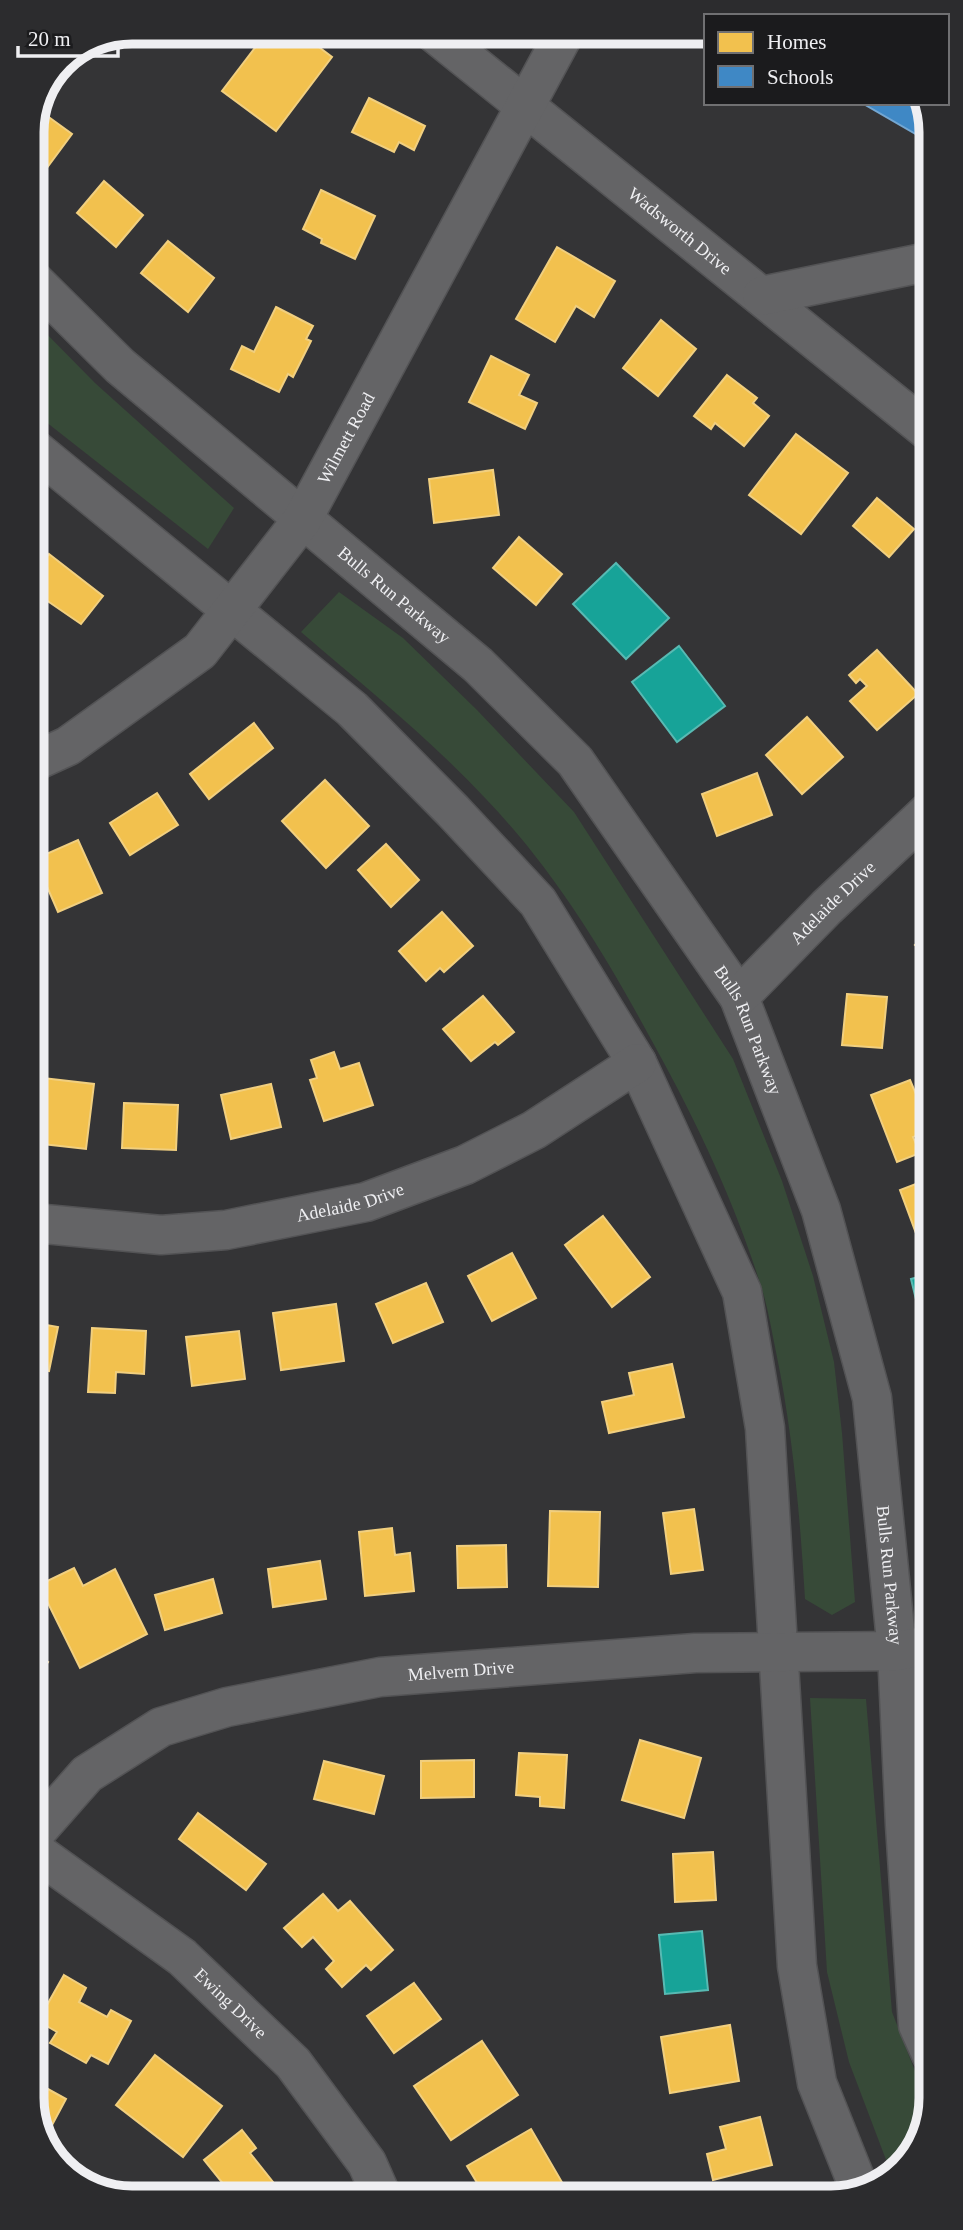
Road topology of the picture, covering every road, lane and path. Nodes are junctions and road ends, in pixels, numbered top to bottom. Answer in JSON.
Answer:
{"nodes":[{"id":1,"x":448,"y":44,"type":"edge"},
{"id":2,"x":559,"y":44,"type":"edge"},
{"id":3,"x":526,"y":106,"type":"junction"},
{"id":4,"x":919,"y":264,"type":"edge"},
{"id":5,"x":44,"y":291,"type":"edge"},
{"id":6,"x":762,"y":296,"type":"junction"},
{"id":7,"x":919,"y":424,"type":"edge"},
{"id":8,"x":44,"y":456,"type":"edge"},
{"id":9,"x":302,"y":520,"type":"junction"},
{"id":10,"x":231,"y":612,"type":"junction"},
{"id":11,"x":44,"y":757,"type":"edge"},
{"id":12,"x":919,"y":820,"type":"edge"},
{"id":13,"x":739,"y":997,"type":"junction"},
{"id":14,"x":637,"y":1063,"type":"junction"},
{"id":15,"x":44,"y":1224,"type":"edge"},
{"id":16,"x":914,"y":1648,"type":"edge"},
{"id":17,"x":777,"y":1652,"type":"junction"},
{"id":18,"x":44,"y":1823,"type":"edge"},
{"id":19,"x":44,"y":1858,"type":"edge"},
{"id":20,"x":919,"y":2027,"type":"edge"},
{"id":21,"x":857,"y":2183,"type":"edge"},
{"id":22,"x":377,"y":2186,"type":"edge"}],
"edges":[{"from":1,"to":3,"type":"street","name":"Wadsworth Drive"},
{"from":2,"to":3,"type":"street","name":"Wilmett Road"},
{"from":3,"to":6,"type":"street","name":"Wadsworth Drive"},
{"from":3,"to":9,"type":"street","name":"Wilmett Road"},
{"from":4,"to":6,"type":"street"},
{"from":5,"to":9,"type":"street","name":"Bulls Run Parkway"},
{"from":6,"to":7,"type":"street","name":"Wadsworth Drive"},
{"from":8,"to":10,"type":"street"},
{"from":9,"to":10,"type":"street","name":"Wilmett Road"},
{"from":9,"to":13,"type":"street","name":"Bulls Run Parkway"},
{"from":10,"to":11,"type":"street","name":"Wilmett Road"},
{"from":10,"to":14,"type":"street"},
{"from":12,"to":13,"type":"street","name":"Adelaide Drive"},
{"from":13,"to":16,"type":"street","name":"Bulls Run Parkway"},
{"from":14,"to":15,"type":"street","name":"Adelaide Drive"},
{"from":14,"to":17,"type":"street"},
{"from":16,"to":17,"type":"street","name":"Melvern Drive"},
{"from":16,"to":20,"type":"street","name":"Bulls Run Parkway"},
{"from":17,"to":18,"type":"street","name":"Melvern Drive"},
{"from":17,"to":21,"type":"street"},
{"from":19,"to":22,"type":"street","name":"Ewing Drive"}]}
